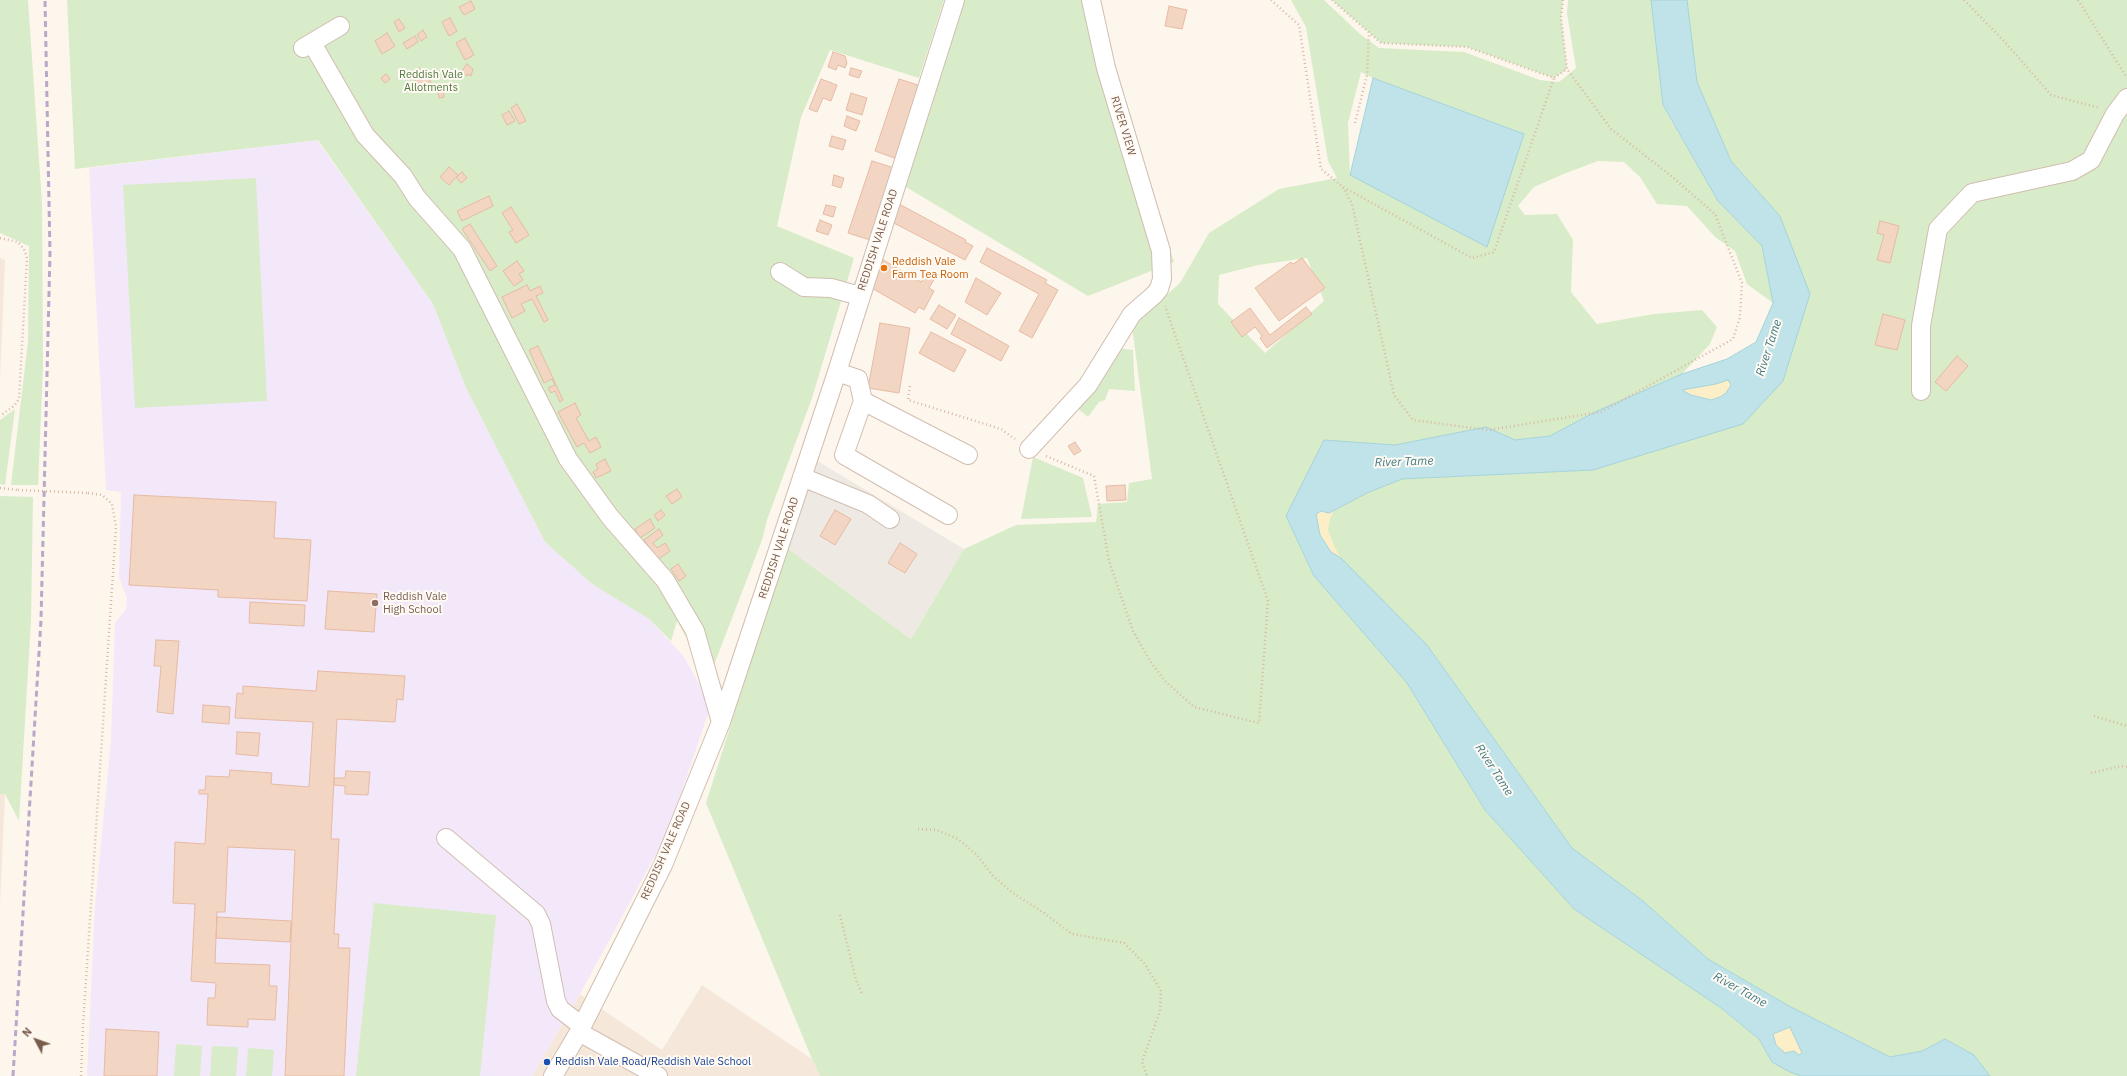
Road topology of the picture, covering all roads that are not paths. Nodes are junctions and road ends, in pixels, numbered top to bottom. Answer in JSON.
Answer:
{"nodes":[{"id":1,"x":955,"y":0,"type":"edge"},
{"id":2,"x":1091,"y":0,"type":"edge"},
{"id":3,"x":340,"y":26,"type":"dead end"},
{"id":4,"x":2127,"y":98,"type":"edge"},
{"id":5,"x":780,"y":272,"type":"dead end"},
{"id":6,"x":860,"y":296,"type":"junction"},
{"id":7,"x":836,"y":372,"type":"junction"},
{"id":8,"x":1921,"y":390,"type":"dead end"},
{"id":9,"x":863,"y":402,"type":"junction"},
{"id":10,"x":1029,"y":449,"type":"road end"},
{"id":11,"x":968,"y":455,"type":"dead end"},
{"id":12,"x":802,"y":477,"type":"junction"},
{"id":13,"x":948,"y":515,"type":"dead end"},
{"id":14,"x":890,"y":519,"type":"dead end"},
{"id":15,"x":721,"y":722,"type":"junction"},
{"id":16,"x":446,"y":838,"type":"dead end"},
{"id":17,"x":581,"y":1029,"type":"junction"},
{"id":18,"x":553,"y":1076,"type":"edge"},
{"id":19,"x":658,"y":1076,"type":"edge"}],
"edges":[{"from":1,"to":6,"type":"street","name":"REDDISH VALE ROAD"},
{"from":2,"to":10,"type":"street","name":"RIVER VIEW"},
{"from":3,"to":15,"type":"street"},
{"from":4,"to":8,"type":"street"},
{"from":5,"to":6,"type":"street"},
{"from":6,"to":7,"type":"street","name":"REDDISH VALE ROAD"},
{"from":7,"to":9,"type":"street"},
{"from":7,"to":12,"type":"street","name":"REDDISH VALE ROAD"},
{"from":9,"to":11,"type":"street"},
{"from":9,"to":13,"type":"street"},
{"from":12,"to":14,"type":"street"},
{"from":12,"to":15,"type":"street","name":"REDDISH VALE ROAD"},
{"from":15,"to":17,"type":"street","name":"REDDISH VALE ROAD"},
{"from":16,"to":17,"type":"street"},
{"from":17,"to":18,"type":"street","name":"REDDISH VALE ROAD"},
{"from":17,"to":19,"type":"street"}]}
